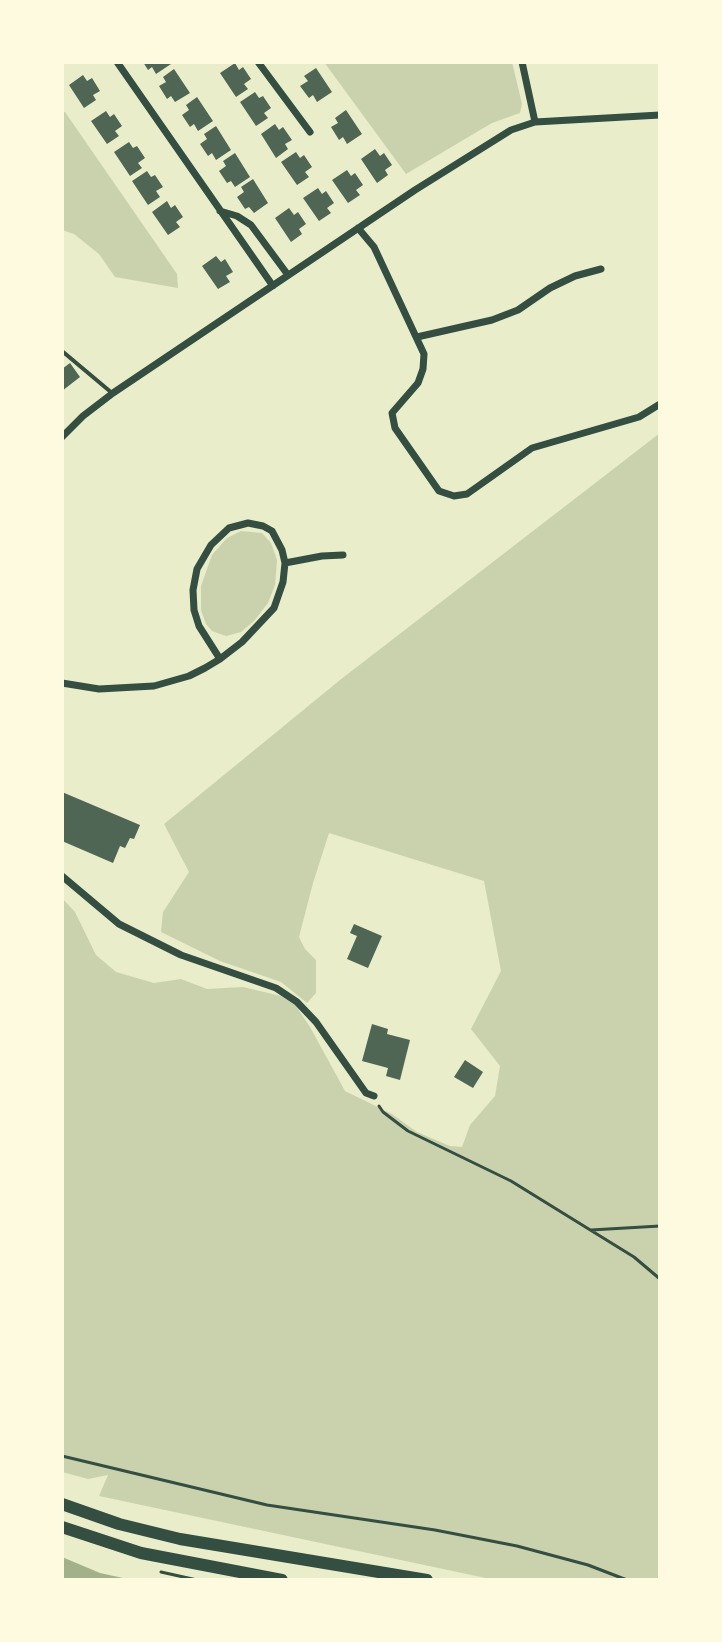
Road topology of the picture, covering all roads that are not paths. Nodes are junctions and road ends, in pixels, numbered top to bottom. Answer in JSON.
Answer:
{"nodes":[{"id":1,"x":117,"y":62,"type":"edge"},
{"id":2,"x":258,"y":62,"type":"edge"},
{"id":3,"x":522,"y":62,"type":"edge"},
{"id":4,"x":660,"y":115,"type":"edge"},
{"id":5,"x":535,"y":122,"type":"junction"},
{"id":6,"x":310,"y":132,"type":"dead end"},
{"id":7,"x":220,"y":211,"type":"junction"},
{"id":8,"x":358,"y":228,"type":"junction"},
{"id":9,"x":601,"y":269,"type":"dead end"},
{"id":10,"x":288,"y":275,"type":"junction"},
{"id":11,"x":273,"y":286,"type":"junction"},
{"id":12,"x":417,"y":337,"type":"junction"},
{"id":13,"x":62,"y":351,"type":"edge"},
{"id":14,"x":113,"y":393,"type":"junction"},
{"id":15,"x":660,"y":404,"type":"edge"},
{"id":16,"x":62,"y":437,"type":"edge"},
{"id":17,"x":343,"y":555,"type":"dead end"},
{"id":18,"x":285,"y":563,"type":"junction"},
{"id":19,"x":220,"y":659,"type":"junction"},
{"id":20,"x":62,"y":683,"type":"edge"},
{"id":21,"x":62,"y":876,"type":"edge"},
{"id":22,"x":374,"y":1096,"type":"road end"},
{"id":23,"x":62,"y":1504,"type":"edge"},
{"id":24,"x":62,"y":1527,"type":"edge"},
{"id":25,"x":282,"y":1580,"type":"edge"},
{"id":26,"x":427,"y":1580,"type":"edge"}],
"edges":[{"from":1,"to":7,"type":"street"},
{"from":2,"to":6,"type":"street"},
{"from":3,"to":5,"type":"street"},
{"from":4,"to":5,"type":"street"},
{"from":5,"to":8,"type":"street"},
{"from":7,"to":10,"type":"street"},
{"from":7,"to":11,"type":"street"},
{"from":8,"to":10,"type":"street"},
{"from":8,"to":12,"type":"street"},
{"from":9,"to":12,"type":"street"},
{"from":10,"to":11,"type":"street"},
{"from":11,"to":14,"type":"street"},
{"from":12,"to":15,"type":"street"},
{"from":13,"to":14,"type":"lane"},
{"from":14,"to":16,"type":"street"},
{"from":17,"to":18,"type":"street"},
{"from":18,"to":19,"type":"street"},
{"from":18,"to":19,"type":"street"},
{"from":19,"to":20,"type":"street"},
{"from":21,"to":22,"type":"street"},
{"from":23,"to":26,"type":"highway"},
{"from":24,"to":25,"type":"highway"}]}
